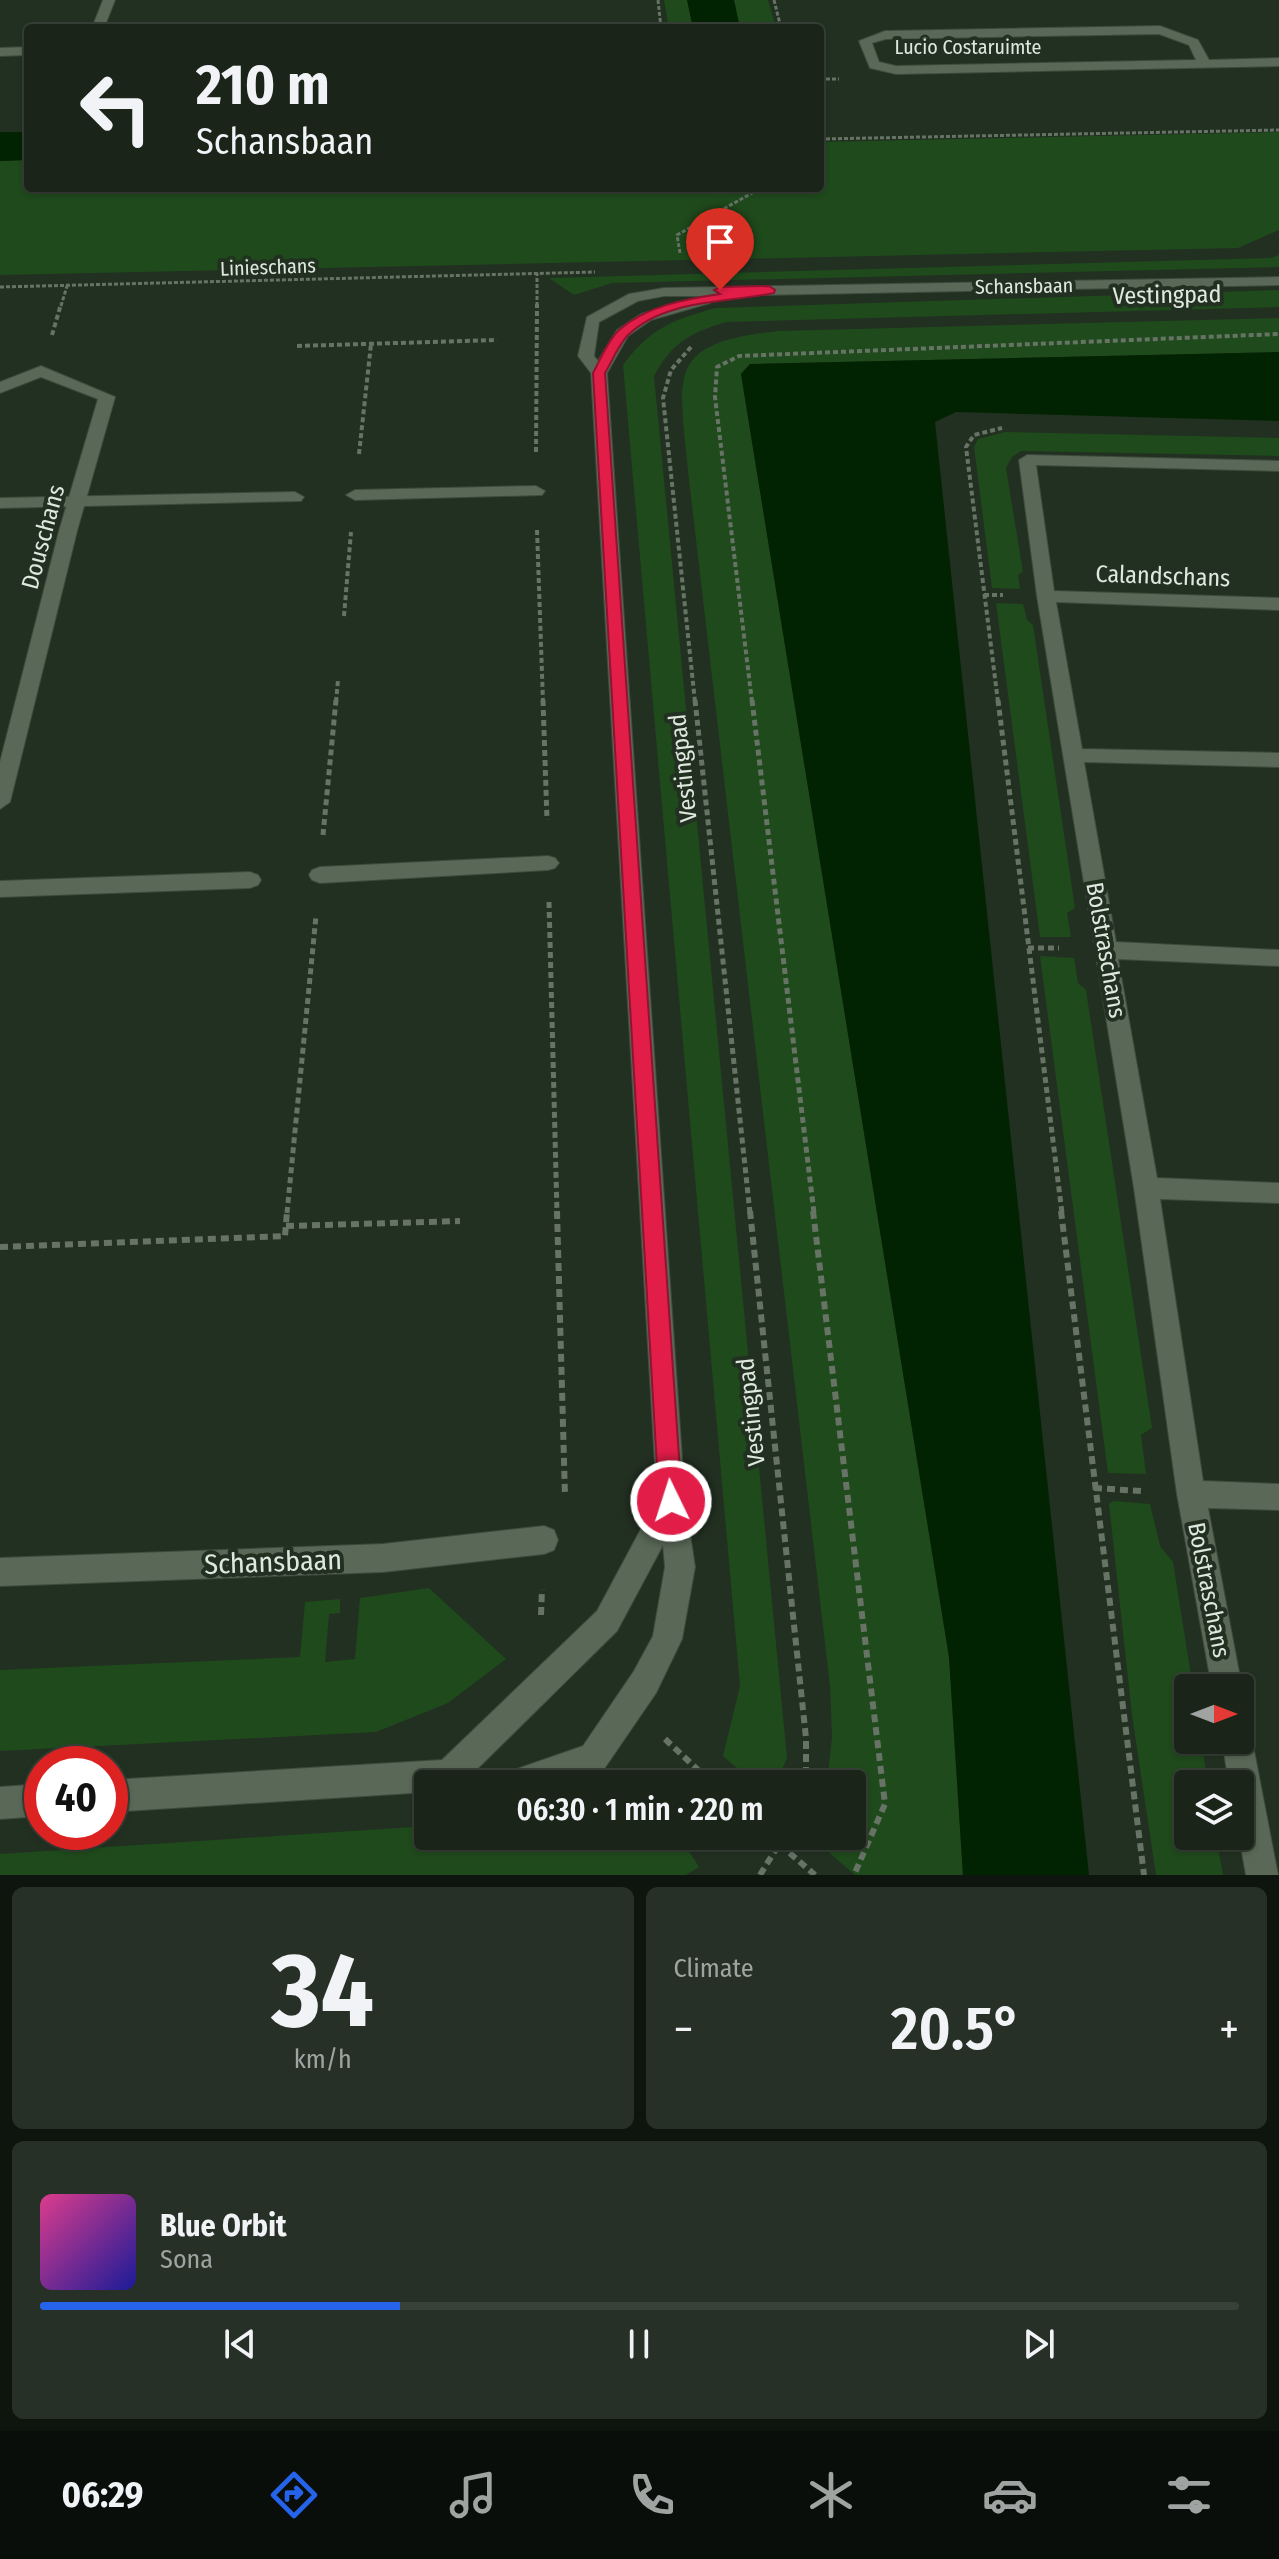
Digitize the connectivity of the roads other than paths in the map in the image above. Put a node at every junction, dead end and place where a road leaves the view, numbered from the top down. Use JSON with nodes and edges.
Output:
{"nodes":[{"id":1,"x":109,"y":0,"type":"edge"},
{"id":2,"x":100,"y":24,"type":"edge"},
{"id":3,"x":24,"y":51,"type":"edge"},
{"id":4,"x":0,"y":52,"type":"edge"},
{"id":5,"x":1279,"y":62,"type":"edge"},
{"id":6,"x":1204,"y":63,"type":"junction"},
{"id":7,"x":1279,"y":281,"type":"edge"},
{"id":8,"x":769,"y":290,"type":"junction"},
{"id":9,"x":599,"y":373,"type":"junction"},
{"id":10,"x":0,"y":388,"type":"edge"},
{"id":11,"x":1279,"y":466,"type":"edge"},
{"id":12,"x":536,"y":491,"type":"road end"},
{"id":13,"x":355,"y":495,"type":"dead end"},
{"id":14,"x":295,"y":497,"type":"dead end"},
{"id":15,"x":77,"y":502,"type":"junction"},
{"id":16,"x":0,"y":503,"type":"edge"},
{"id":17,"x":1046,"y":596,"type":"junction"},
{"id":18,"x":1279,"y":604,"type":"edge"},
{"id":19,"x":1073,"y":755,"type":"junction"},
{"id":20,"x":1279,"y":760,"type":"edge"},
{"id":21,"x":0,"y":802,"type":"edge"},
{"id":22,"x":548,"y":863,"type":"road end"},
{"id":23,"x":320,"y":875,"type":"road end"},
{"id":24,"x":250,"y":880,"type":"dead end"},
{"id":25,"x":0,"y":889,"type":"edge"},
{"id":26,"x":1106,"y":950,"type":"junction"},
{"id":27,"x":1279,"y":958,"type":"edge"},
{"id":28,"x":1146,"y":1188,"type":"junction"},
{"id":29,"x":1279,"y":1193,"type":"edge"},
{"id":30,"x":1191,"y":1494,"type":"junction"},
{"id":31,"x":1279,"y":1497,"type":"edge"},
{"id":32,"x":671,"y":1501,"type":"junction"},
{"id":33,"x":544,"y":1540,"type":"road end"},
{"id":34,"x":0,"y":1572,"type":"edge"},
{"id":35,"x":1224,"y":1674,"type":"edge"},
{"id":36,"x":1240,"y":1754,"type":"edge"},
{"id":37,"x":466,"y":1770,"type":"edge"},
{"id":38,"x":557,"y":1770,"type":"edge"},
{"id":39,"x":414,"y":1782,"type":"edge"},
{"id":40,"x":128,"y":1795,"type":"edge"},
{"id":41,"x":24,"y":1801,"type":"edge"},
{"id":42,"x":0,"y":1803,"type":"edge"},
{"id":43,"x":1262,"y":1875,"type":"edge"}],
"edges":[{"from":1,"to":2,"type":"street"},
{"from":3,"to":4,"type":"street"},
{"from":5,"to":6,"type":"street","name":"Lucio Costaruimte"},
{"from":6,"to":6,"type":"street","name":"Lucio Costaruimte"},
{"from":7,"to":8,"type":"street","name":"Schansbaan"},
{"from":8,"to":9,"type":"street","name":"Schansbaan"},
{"from":8,"to":9,"type":"street","name":"Schansbaan"},
{"from":9,"to":32,"type":"street","name":"Schansbaan"},
{"from":10,"to":15,"type":"street","name":"Douschans"},
{"from":11,"to":17,"type":"street","name":"Bolstraschans"},
{"from":12,"to":13,"type":"street"},
{"from":14,"to":15,"type":"street"},
{"from":15,"to":16,"type":"street"},
{"from":15,"to":21,"type":"street","name":"Douschans"},
{"from":17,"to":18,"type":"street","name":"Calandschans"},
{"from":17,"to":19,"type":"street","name":"Bolstraschans"},
{"from":19,"to":20,"type":"street"},
{"from":19,"to":26,"type":"street","name":"Bolstraschans"},
{"from":22,"to":23,"type":"street"},
{"from":24,"to":25,"type":"street"},
{"from":26,"to":27,"type":"street"},
{"from":26,"to":28,"type":"street","name":"Bolstraschans"},
{"from":28,"to":29,"type":"street"},
{"from":28,"to":30,"type":"street","name":"Bolstraschans"},
{"from":30,"to":31,"type":"street"},
{"from":30,"to":35,"type":"street","name":"Bolstraschans"},
{"from":32,"to":37,"type":"street"},
{"from":32,"to":38,"type":"street","name":"Schansbaan"},
{"from":33,"to":34,"type":"street","name":"Schansbaan"},
{"from":36,"to":43,"type":"street"},
{"from":39,"to":40,"type":"street"},
{"from":41,"to":42,"type":"street"}]}
